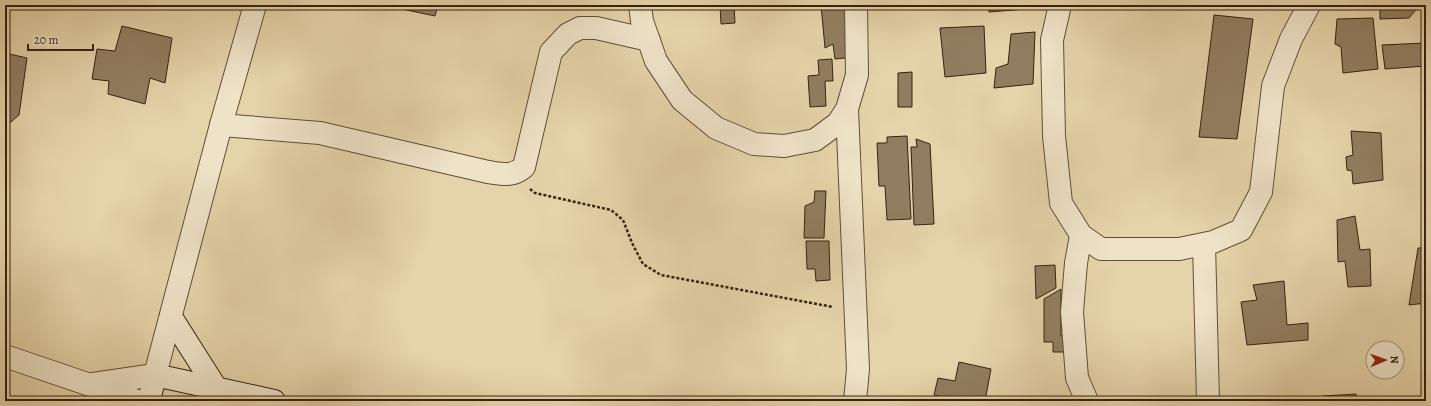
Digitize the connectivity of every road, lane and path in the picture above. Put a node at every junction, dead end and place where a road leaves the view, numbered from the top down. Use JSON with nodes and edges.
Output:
{"nodes":[{"id":1,"x":255,"y":5,"type":"edge"},
{"id":2,"x":640,"y":5,"type":"edge"},
{"id":3,"x":856,"y":5,"type":"edge"},
{"id":4,"x":1060,"y":5,"type":"edge"},
{"id":5,"x":1309,"y":5,"type":"edge"},
{"id":6,"x":649,"y":40,"type":"junction"},
{"id":7,"x":847,"y":109,"type":"junction"},
{"id":8,"x":221,"y":125,"type":"junction"},
{"id":9,"x":517,"y":173,"type":"junction"},
{"id":10,"x":1082,"y":235,"type":"junction"},
{"id":11,"x":1204,"y":244,"type":"junction"},
{"id":12,"x":855,"y":311,"type":"junction"},
{"id":13,"x":171,"y":317,"type":"junction"},
{"id":14,"x":5,"y":356,"type":"edge"},
{"id":15,"x":155,"y":375,"type":"junction"},
{"id":16,"x":90,"y":384,"type":"junction"},
{"id":17,"x":216,"y":388,"type":"junction"},
{"id":18,"x":137,"y":401,"type":"edge"},
{"id":19,"x":149,"y":401,"type":"edge"},
{"id":20,"x":274,"y":401,"type":"edge"},
{"id":21,"x":855,"y":401,"type":"edge"},
{"id":22,"x":1087,"y":401,"type":"edge"},
{"id":23,"x":1208,"y":401,"type":"edge"}],
"edges":[{"from":1,"to":8,"type":"street"},
{"from":2,"to":6,"type":"street"},
{"from":3,"to":7,"type":"street"},
{"from":4,"to":10,"type":"street"},
{"from":5,"to":11,"type":"street"},
{"from":6,"to":7,"type":"street"},
{"from":6,"to":9,"type":"street"},
{"from":7,"to":12,"type":"street"},
{"from":8,"to":9,"type":"street"},
{"from":8,"to":13,"type":"street"},
{"from":9,"to":12,"type":"path"},
{"from":10,"to":11,"type":"street"},
{"from":10,"to":22,"type":"street"},
{"from":11,"to":23,"type":"street"},
{"from":12,"to":21,"type":"street"},
{"from":13,"to":15,"type":"street"},
{"from":13,"to":17,"type":"street"},
{"from":14,"to":16,"type":"street"},
{"from":15,"to":16,"type":"street"},
{"from":15,"to":17,"type":"street"},
{"from":15,"to":19,"type":"street"},
{"from":16,"to":18,"type":"street"},
{"from":17,"to":20,"type":"street"}]}
